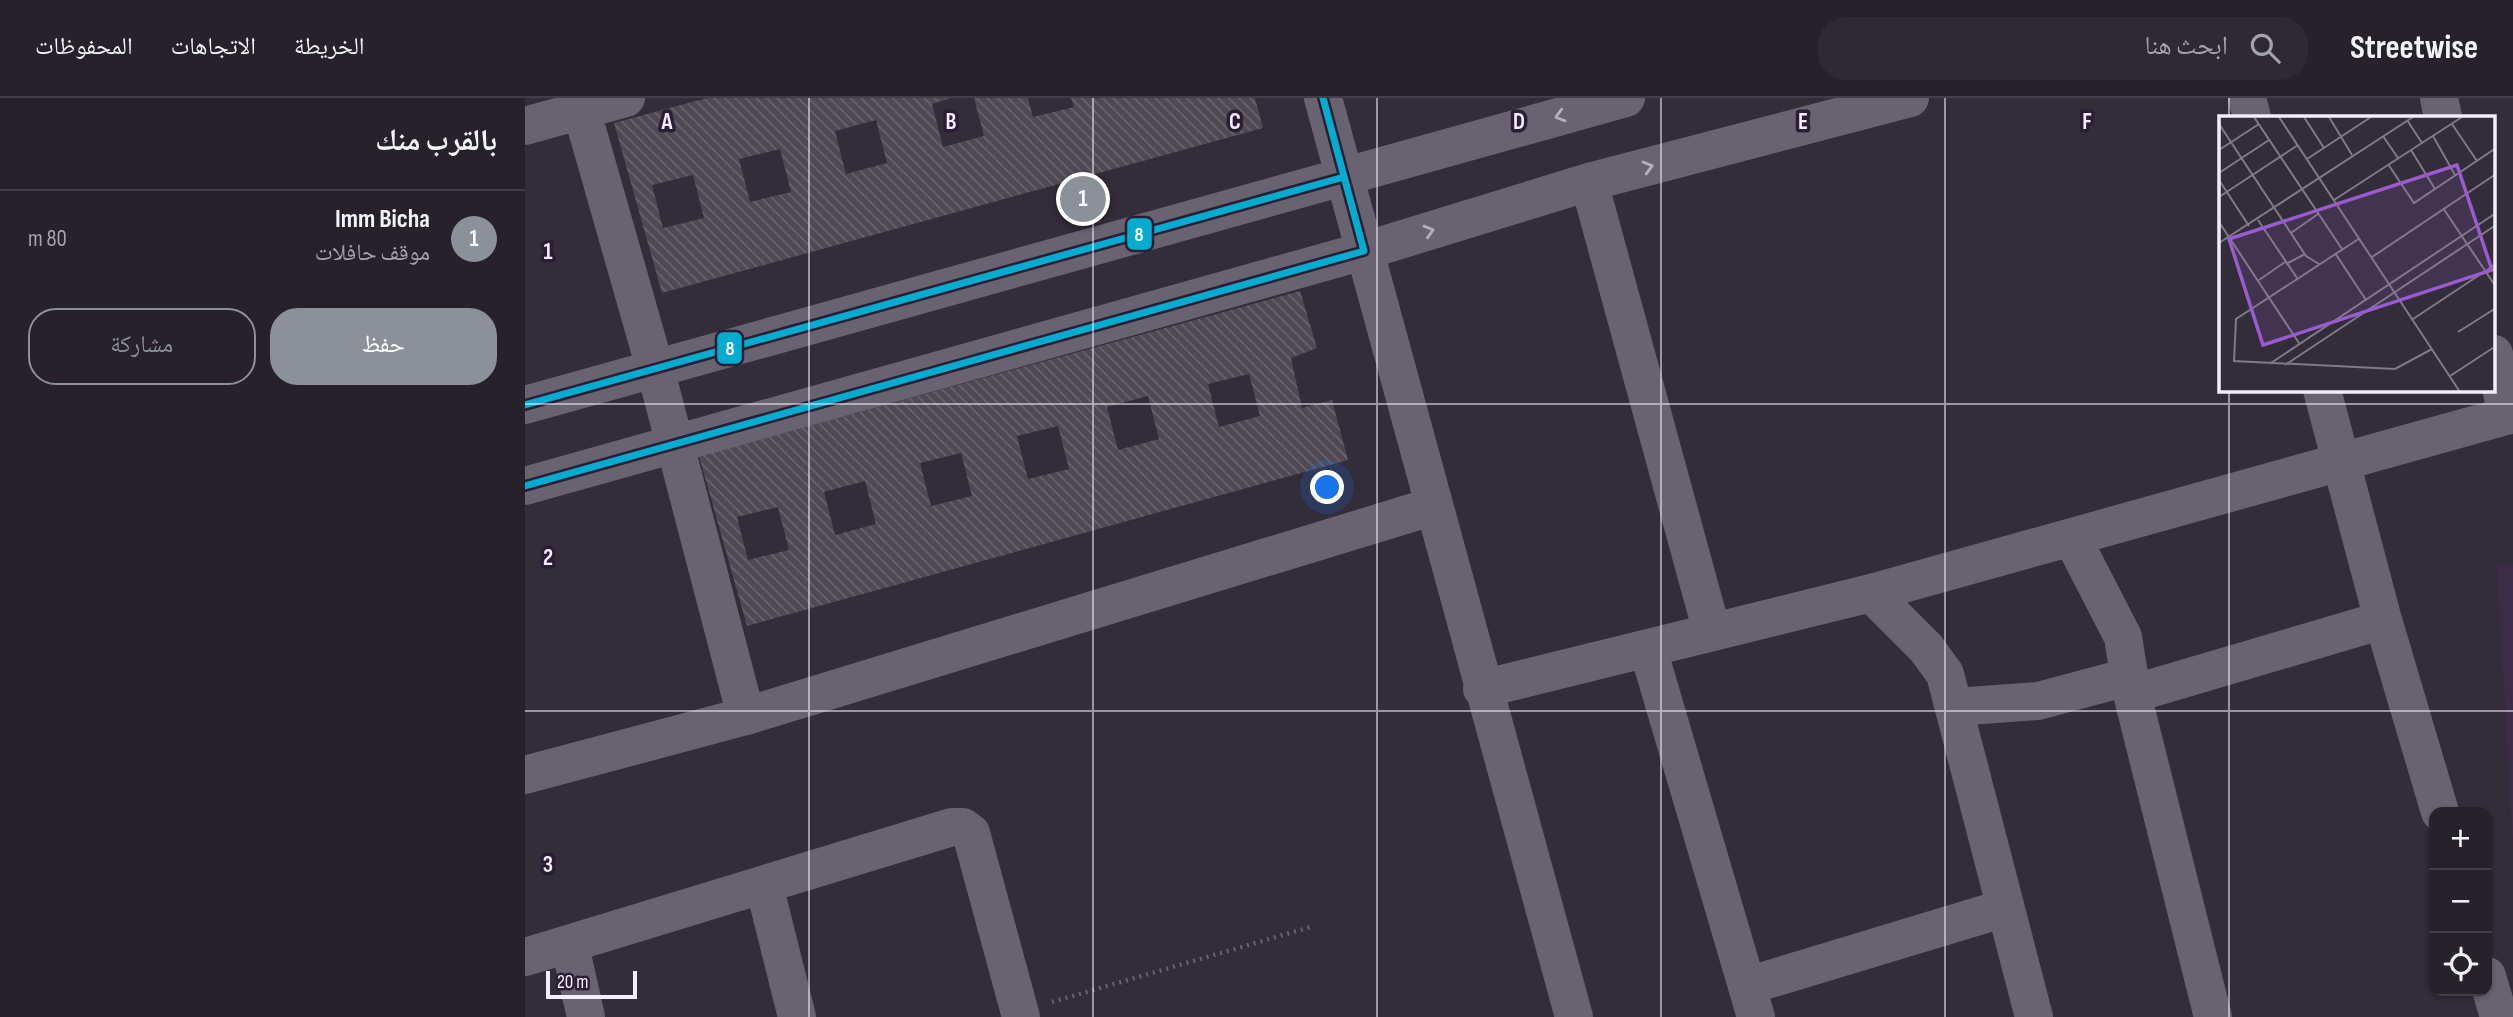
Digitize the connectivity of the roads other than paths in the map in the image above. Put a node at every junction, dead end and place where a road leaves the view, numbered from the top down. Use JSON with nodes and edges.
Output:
{"nodes":[{"id":1,"x":626,"y":98,"type":"edge"},
{"id":2,"x":1323,"y":98,"type":"edge"},
{"id":3,"x":1626,"y":98,"type":"edge"},
{"id":4,"x":1910,"y":98,"type":"edge"},
{"id":5,"x":2247,"y":98,"type":"edge"},
{"id":6,"x":2439,"y":98,"type":"edge"},
{"id":7,"x":580,"y":104,"type":"edge"},
{"id":8,"x":2252,"y":116,"type":"edge"},
{"id":9,"x":2443,"y":116,"type":"edge"},
{"id":10,"x":525,"y":126,"type":"edge"},
{"id":11,"x":1344,"y":177,"type":"junction"},
{"id":12,"x":1589,"y":182,"type":"junction"},
{"id":13,"x":1364,"y":251,"type":"junction"},
{"id":14,"x":2495,"y":358,"type":"edge"},
{"id":15,"x":655,"y":368,"type":"junction"},
{"id":16,"x":2323,"y":392,"type":"edge"},
{"id":17,"x":525,"y":405,"type":"edge"},
{"id":18,"x":2510,"y":415,"type":"edge"},
{"id":19,"x":675,"y":443,"type":"junction"},
{"id":20,"x":2341,"y":461,"type":"junction"},
{"id":21,"x":525,"y":486,"type":"edge"},
{"id":22,"x":1434,"y":506,"type":"junction"},
{"id":23,"x":2072,"y":538,"type":"junction"},
{"id":24,"x":1871,"y":593,"type":"junction"},
{"id":25,"x":2383,"y":620,"type":"junction"},
{"id":26,"x":1712,"y":632,"type":"junction"},
{"id":27,"x":1648,"y":649,"type":"junction"},
{"id":28,"x":2130,"y":685,"type":"junction"},
{"id":29,"x":1482,"y":688,"type":"junction"},
{"id":30,"x":1955,"y":707,"type":"junction"},
{"id":31,"x":746,"y":716,"type":"junction"},
{"id":32,"x":525,"y":775,"type":"edge"},
{"id":33,"x":2438,"y":807,"type":"edge"},
{"id":34,"x":764,"y":885,"type":"junction"},
{"id":35,"x":2005,"y":908,"type":"junction"},
{"id":36,"x":570,"y":946,"type":"junction"},
{"id":37,"x":525,"y":957,"type":"edge"},
{"id":38,"x":2492,"y":992,"type":"edge"},
{"id":39,"x":1751,"y":1002,"type":"edge"},
{"id":40,"x":1020,"y":1014,"type":"edge"},
{"id":41,"x":2513,"y":1016,"type":"edge"},
{"id":42,"x":586,"y":1017,"type":"edge"},
{"id":43,"x":797,"y":1017,"type":"edge"},
{"id":44,"x":1574,"y":1017,"type":"edge"},
{"id":45,"x":2034,"y":1017,"type":"edge"},
{"id":46,"x":2213,"y":1017,"type":"edge"},
{"id":47,"x":2500,"y":1017,"type":"edge"}],
"edges":[{"from":1,"to":7,"type":"street"},
{"from":2,"to":11,"type":"street"},
{"from":3,"to":11,"type":"street","one_way":true},
{"from":12,"to":4,"type":"street","one_way":true},
{"from":5,"to":8,"type":"street"},
{"from":6,"to":9,"type":"street"},
{"from":7,"to":10,"type":"street"},
{"from":7,"to":15,"type":"street"},
{"from":11,"to":13,"type":"street"},
{"from":11,"to":15,"type":"street"},
{"from":13,"to":12,"type":"street","one_way":true},
{"from":12,"to":26,"type":"street"},
{"from":13,"to":19,"type":"street"},
{"from":13,"to":22,"type":"street"},
{"from":14,"to":18,"type":"street"},
{"from":15,"to":17,"type":"street"},
{"from":15,"to":19,"type":"street"},
{"from":16,"to":20,"type":"street"},
{"from":18,"to":20,"type":"street"},
{"from":19,"to":21,"type":"street"},
{"from":19,"to":31,"type":"street"},
{"from":20,"to":23,"type":"street"},
{"from":20,"to":25,"type":"street"},
{"from":22,"to":29,"type":"street"},
{"from":22,"to":31,"type":"street"},
{"from":23,"to":24,"type":"street"},
{"from":23,"to":28,"type":"street"},
{"from":24,"to":26,"type":"street"},
{"from":24,"to":30,"type":"street"},
{"from":25,"to":28,"type":"street"},
{"from":25,"to":33,"type":"street"},
{"from":26,"to":27,"type":"street"},
{"from":27,"to":29,"type":"street"},
{"from":27,"to":39,"type":"street"},
{"from":28,"to":30,"type":"street"},
{"from":28,"to":46,"type":"street"},
{"from":29,"to":44,"type":"street"},
{"from":30,"to":35,"type":"street"},
{"from":31,"to":32,"type":"street"},
{"from":34,"to":36,"type":"street"},
{"from":34,"to":40,"type":"street"},
{"from":34,"to":43,"type":"street"},
{"from":35,"to":39,"type":"street"},
{"from":35,"to":45,"type":"street"},
{"from":36,"to":37,"type":"street"},
{"from":36,"to":42,"type":"street"},
{"from":38,"to":47,"type":"street"},
{"from":41,"to":47,"type":"street"}]}
